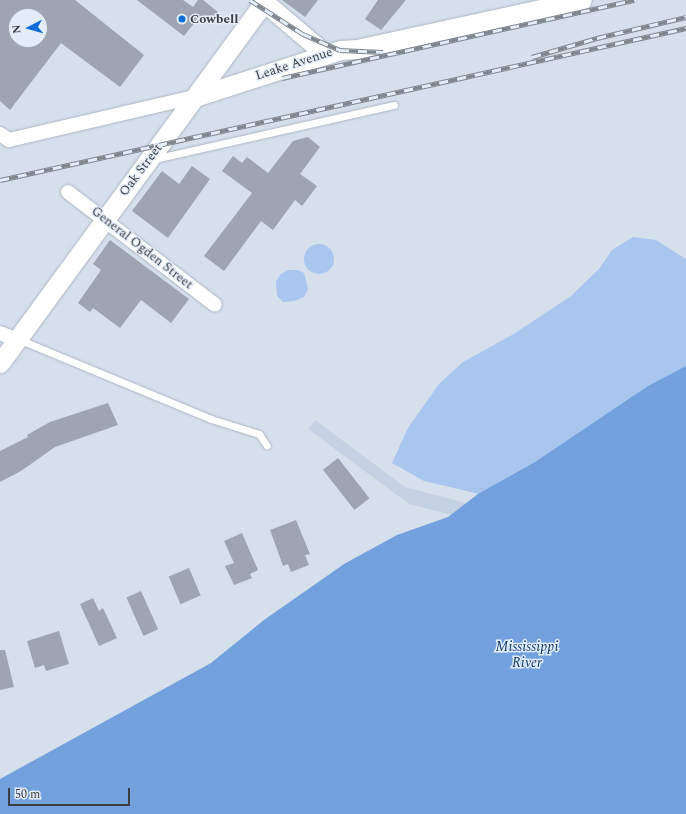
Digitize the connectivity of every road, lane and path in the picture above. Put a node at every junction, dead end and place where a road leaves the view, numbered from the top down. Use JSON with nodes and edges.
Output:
{"nodes":[{"id":1,"x":582,"y":0,"type":"edge"},
{"id":2,"x":264,"y":1,"type":"edge"},
{"id":3,"x":325,"y":54,"type":"junction"},
{"id":4,"x":198,"y":96,"type":"junction"},
{"id":5,"x":394,"y":105,"type":"dead end"},
{"id":6,"x":4,"y":137,"type":"edge"},
{"id":7,"x":148,"y":160,"type":"junction"},
{"id":8,"x":68,"y":192,"type":"dead end"},
{"id":9,"x":105,"y":219,"type":"junction"},
{"id":10,"x":216,"y":305,"type":"dead end"},
{"id":11,"x":8,"y":336,"type":"edge"},
{"id":12,"x":0,"y":363,"type":"edge"},
{"id":13,"x":267,"y":446,"type":"dead end"}],
"edges":[{"from":1,"to":3,"type":"street","name":"Leake Avenue"},
{"from":2,"to":3,"type":"street"},
{"from":2,"to":4,"type":"street","name":"Oak Street"},
{"from":3,"to":4,"type":"street","name":"Leake Avenue"},
{"from":4,"to":6,"type":"street","name":"Leake Avenue"},
{"from":4,"to":7,"type":"street","name":"Oak Street"},
{"from":5,"to":7,"type":"lane"},
{"from":7,"to":9,"type":"street","name":"Oak Street"},
{"from":8,"to":9,"type":"street","name":"General Ogden Street"},
{"from":9,"to":10,"type":"street","name":"General Ogden Street"},
{"from":9,"to":11,"type":"street","name":"Oak Street"},
{"from":11,"to":12,"type":"street","name":"Oak Street"},
{"from":11,"to":13,"type":"lane"}]}
